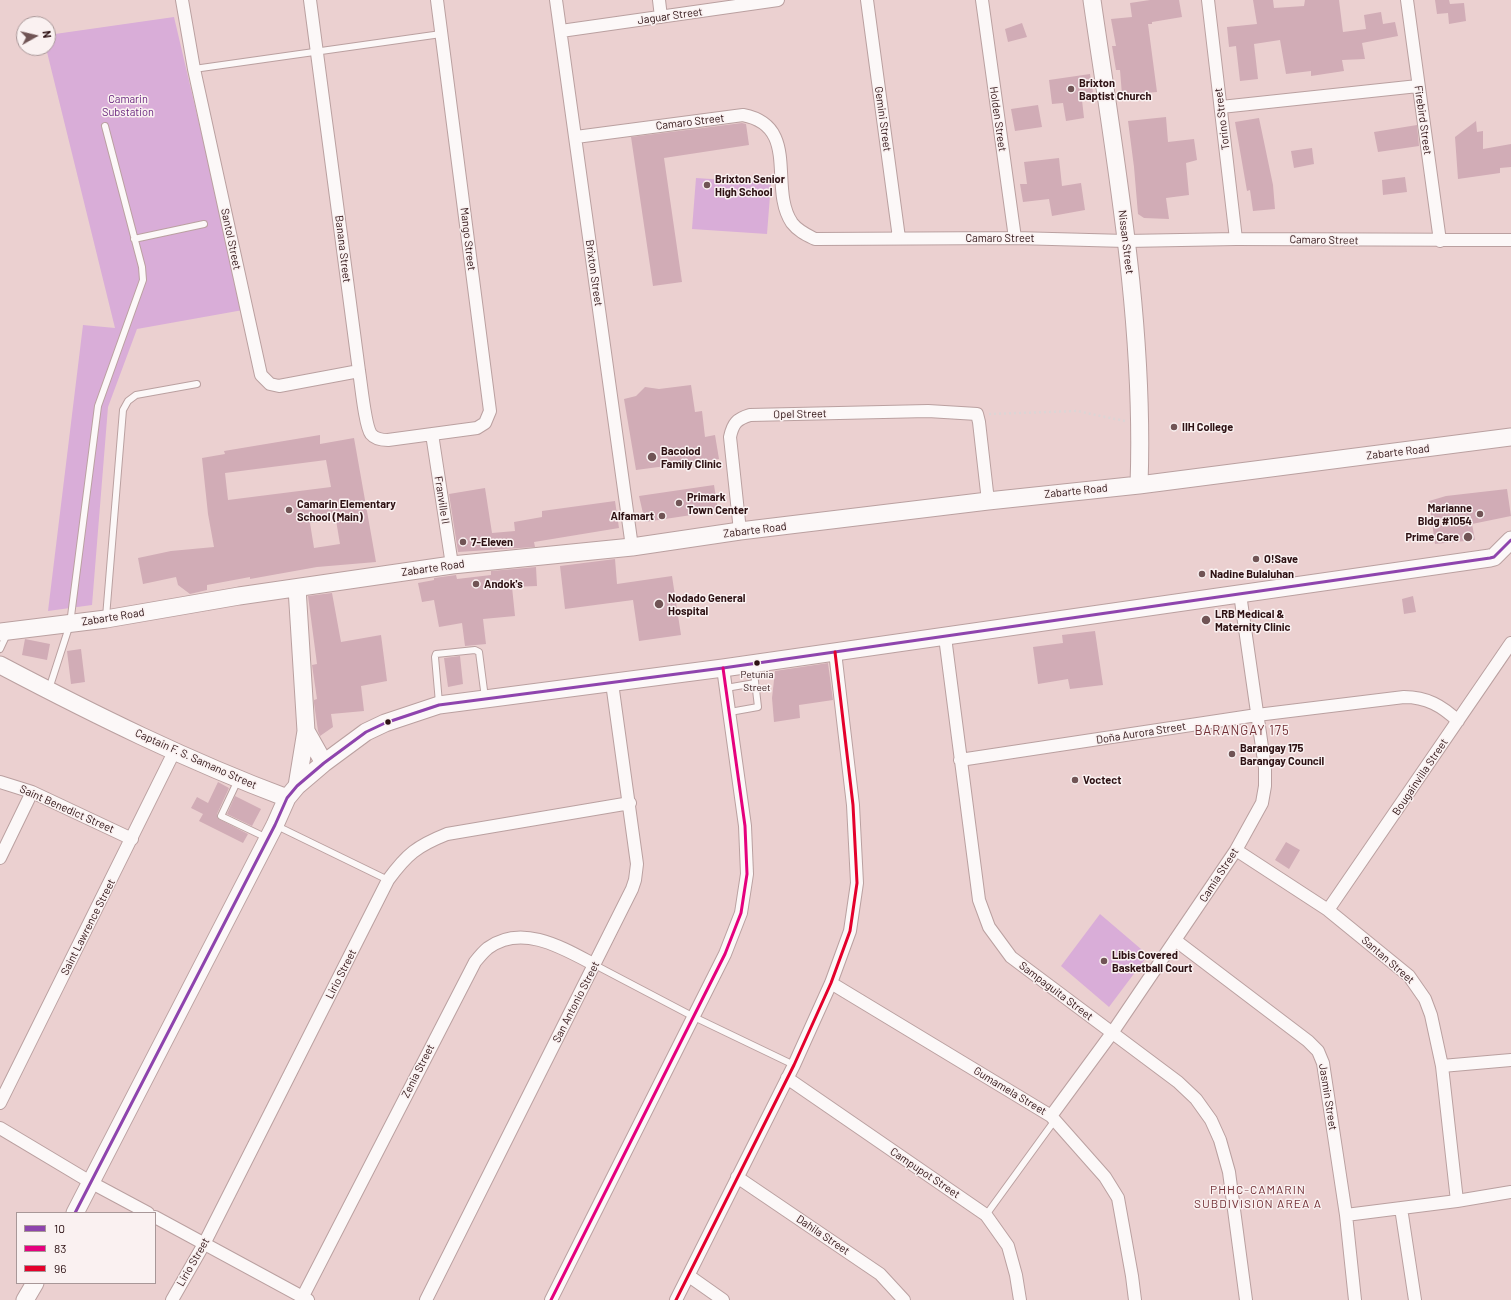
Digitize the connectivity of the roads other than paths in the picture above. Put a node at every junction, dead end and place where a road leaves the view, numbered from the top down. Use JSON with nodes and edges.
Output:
{"nodes":[{"id":1,"x":182,"y":0,"type":"edge"},
{"id":2,"x":310,"y":0,"type":"edge"},
{"id":3,"x":437,"y":0,"type":"edge"},
{"id":4,"x":556,"y":0,"type":"edge"},
{"id":5,"x":659,"y":0,"type":"edge"},
{"id":6,"x":778,"y":0,"type":"edge"},
{"id":7,"x":867,"y":0,"type":"edge"},
{"id":8,"x":982,"y":0,"type":"edge"},
{"id":9,"x":1092,"y":0,"type":"edge"},
{"id":10,"x":1208,"y":0,"type":"edge"},
{"id":11,"x":1407,"y":0,"type":"edge"},
{"id":12,"x":661,"y":17,"type":"junction"},
{"id":13,"x":561,"y":31,"type":"junction"},
{"id":14,"x":441,"y":34,"type":"junction"},
{"id":15,"x":317,"y":51,"type":"junction"},
{"id":16,"x":194,"y":69,"type":"junction"},
{"id":17,"x":1418,"y":86,"type":"junction"},
{"id":18,"x":1221,"y":108,"type":"junction"},
{"id":19,"x":105,"y":126,"type":"dead end"},
{"id":20,"x":576,"y":137,"type":"junction"},
{"id":21,"x":204,"y":224,"type":"dead end"},
{"id":22,"x":899,"y":238,"type":"junction"},
{"id":23,"x":1015,"y":238,"type":"junction"},
{"id":24,"x":134,"y":239,"type":"junction"},
{"id":25,"x":1236,"y":239,"type":"junction"},
{"id":26,"x":1511,"y":240,"type":"edge"},
{"id":27,"x":1126,"y":241,"type":"junction"},
{"id":28,"x":1440,"y":241,"type":"junction"},
{"id":29,"x":359,"y":371,"type":"junction"},
{"id":30,"x":197,"y":384,"type":"dead end"},
{"id":31,"x":432,"y":434,"type":"junction"},
{"id":32,"x":1511,"y":437,"type":"edge"},
{"id":33,"x":1139,"y":485,"type":"junction"},
{"id":34,"x":988,"y":501,"type":"junction"},
{"id":35,"x":740,"y":531,"type":"junction"},
{"id":36,"x":632,"y":547,"type":"junction"},
{"id":37,"x":1509,"y":547,"type":"edge"},
{"id":38,"x":452,"y":565,"type":"junction"},
{"id":39,"x":297,"y":588,"type":"junction"},
{"id":40,"x":1240,"y":594,"type":"junction"},
{"id":41,"x":106,"y":619,"type":"junction"},
{"id":42,"x":70,"y":624,"type":"junction"},
{"id":43,"x":4,"y":631,"type":"edge"},
{"id":44,"x":945,"y":637,"type":"junction"},
{"id":45,"x":1511,"y":643,"type":"edge"},
{"id":46,"x":0,"y":649,"type":"edge"},
{"id":47,"x":835,"y":652,"type":"junction"},
{"id":48,"x":753,"y":663,"type":"junction"},
{"id":49,"x":0,"y":665,"type":"edge"},
{"id":50,"x":723,"y":668,"type":"junction"},
{"id":51,"x":612,"y":683,"type":"junction"},
{"id":52,"x":755,"y":683,"type":"junction"},
{"id":53,"x":726,"y":688,"type":"junction"},
{"id":54,"x":49,"y":691,"type":"junction"},
{"id":55,"x":485,"y":698,"type":"junction"},
{"id":56,"x":439,"y":705,"type":"junction"},
{"id":57,"x":730,"y":712,"type":"junction"},
{"id":58,"x":1258,"y":715,"type":"junction"},
{"id":59,"x":1458,"y":720,"type":"junction"},
{"id":60,"x":306,"y":731,"type":"junction"},
{"id":61,"x":175,"y":750,"type":"junction"},
{"id":62,"x":960,"y":760,"type":"junction"},
{"id":63,"x":324,"y":763,"type":"junction"},
{"id":64,"x":238,"y":780,"type":"junction"},
{"id":65,"x":0,"y":782,"type":"edge"},
{"id":66,"x":32,"y":792,"type":"junction"},
{"id":67,"x":292,"y":792,"type":"junction"},
{"id":68,"x":630,"y":803,"type":"junction"},
{"id":69,"x":271,"y":831,"type":"junction"},
{"id":70,"x":132,"y":839,"type":"junction"},
{"id":71,"x":1236,"y":850,"type":"junction"},
{"id":72,"x":0,"y":858,"type":"edge"},
{"id":73,"x":388,"y":880,"type":"junction"},
{"id":74,"x":1328,"y":910,"type":"junction"},
{"id":75,"x":1175,"y":940,"type":"junction"},
{"id":76,"x":595,"y":965,"type":"junction"},
{"id":77,"x":831,"y":983,"type":"junction"},
{"id":78,"x":694,"y":1016,"type":"junction"},
{"id":79,"x":1112,"y":1033,"type":"junction"},
{"id":80,"x":1511,"y":1060,"type":"edge"},
{"id":81,"x":794,"y":1065,"type":"junction"},
{"id":82,"x":1442,"y":1066,"type":"junction"},
{"id":83,"x":787,"y":1078,"type":"junction"},
{"id":84,"x":0,"y":1103,"type":"edge"},
{"id":85,"x":1053,"y":1118,"type":"junction"},
{"id":86,"x":0,"y":1128,"type":"edge"},
{"id":87,"x":737,"y":1177,"type":"junction"},
{"id":88,"x":92,"y":1183,"type":"junction"},
{"id":89,"x":1511,"y":1192,"type":"edge"},
{"id":90,"x":1457,"y":1201,"type":"junction"},
{"id":91,"x":1401,"y":1208,"type":"junction"},
{"id":92,"x":76,"y":1212,"type":"edge"},
{"id":93,"x":146,"y":1212,"type":"edge"},
{"id":94,"x":1346,"y":1215,"type":"junction"},
{"id":95,"x":986,"y":1216,"type":"junction"},
{"id":96,"x":156,"y":1218,"type":"edge"},
{"id":97,"x":204,"y":1244,"type":"junction"},
{"id":98,"x":689,"y":1276,"type":"junction"},
{"id":99,"x":34,"y":1284,"type":"edge"},
{"id":100,"x":304,"y":1299,"type":"edge"},
{"id":101,"x":25,"y":1300,"type":"edge"},
{"id":102,"x":172,"y":1300,"type":"edge"},
{"id":103,"x":426,"y":1300,"type":"edge"},
{"id":104,"x":551,"y":1300,"type":"edge"},
{"id":105,"x":676,"y":1300,"type":"edge"},
{"id":106,"x":723,"y":1300,"type":"edge"},
{"id":107,"x":904,"y":1300,"type":"edge"},
{"id":108,"x":1020,"y":1300,"type":"edge"},
{"id":109,"x":1135,"y":1300,"type":"edge"},
{"id":110,"x":1246,"y":1300,"type":"edge"},
{"id":111,"x":1355,"y":1300,"type":"edge"},
{"id":112,"x":1414,"y":1300,"type":"edge"}],
"edges":[{"from":1,"to":16,"type":"street","name":"Santol Street"},
{"from":2,"to":15,"type":"street","name":"Banana Street"},
{"from":3,"to":14,"type":"street","name":"Mango Street"},
{"from":4,"to":13,"type":"street","name":"Brixton Street"},
{"from":5,"to":12,"type":"street"},
{"from":6,"to":12,"type":"street","name":"Jaguar Street"},
{"from":7,"to":22,"type":"street","name":"Gemini Street"},
{"from":8,"to":23,"type":"street","name":"Holden Street"},
{"from":9,"to":27,"type":"main road","name":"Nissan Street"},
{"from":10,"to":18,"type":"street","name":"Torino Street"},
{"from":11,"to":17,"type":"street","name":"Firebird Street"},
{"from":12,"to":13,"type":"street","name":"Jaguar Street"},
{"from":13,"to":20,"type":"street","name":"Brixton Street"},
{"from":14,"to":15,"type":"lane"},
{"from":14,"to":31,"type":"street","name":"Mango Street"},
{"from":15,"to":16,"type":"lane"},
{"from":15,"to":29,"type":"street","name":"Banana Street"},
{"from":16,"to":29,"type":"street","name":"Santol Street"},
{"from":17,"to":18,"type":"street"},
{"from":17,"to":28,"type":"street","name":"Firebird Street"},
{"from":18,"to":25,"type":"street","name":"Torino Street"},
{"from":19,"to":24,"type":"lane"},
{"from":20,"to":22,"type":"street","name":"Camaro Street"},
{"from":20,"to":36,"type":"street","name":"Brixton Street"},
{"from":21,"to":24,"type":"lane"},
{"from":22,"to":23,"type":"street","name":"Camaro Street"},
{"from":23,"to":27,"type":"street","name":"Camaro Street"},
{"from":24,"to":42,"type":"lane"},
{"from":25,"to":27,"type":"street","name":"Camaro Street"},
{"from":25,"to":28,"type":"street","name":"Camaro Street"},
{"from":26,"to":28,"type":"street","name":"Camaro Street"},
{"from":27,"to":33,"type":"main road","name":"Nissan Street"},
{"from":29,"to":31,"type":"street","name":"Banana Street"},
{"from":30,"to":41,"type":"lane"},
{"from":31,"to":38,"type":"street","name":"Franville II"},
{"from":32,"to":33,"type":"main road","name":"Zabarte Road"},
{"from":33,"to":34,"type":"main road","name":"Zabarte Road"},
{"from":34,"to":35,"type":"main road","name":"Zabarte Road"},
{"from":34,"to":35,"type":"street","name":"Opel Street"},
{"from":35,"to":36,"type":"main road","name":"Zabarte Road"},
{"from":36,"to":38,"type":"main road","name":"Zabarte Road"},
{"from":37,"to":40,"type":"main road"},
{"from":38,"to":39,"type":"main road","name":"Zabarte Road"},
{"from":39,"to":41,"type":"main road","name":"Zabarte Road"},
{"from":39,"to":60,"type":"main road"},
{"from":40,"to":44,"type":"main road"},
{"from":40,"to":58,"type":"street","name":"Camia Street"},
{"from":41,"to":42,"type":"main road","name":"Zabarte Road"},
{"from":42,"to":43,"type":"main road","name":"Zabarte Road"},
{"from":42,"to":54,"type":"lane"},
{"from":43,"to":46,"type":"lane"},
{"from":44,"to":47,"type":"main road"},
{"from":44,"to":62,"type":"street","name":"Sampaguita Street"},
{"from":45,"to":59,"type":"street","name":"Bougainvilla Street"},
{"from":47,"to":48,"type":"main road"},
{"from":47,"to":77,"type":"street"},
{"from":48,"to":50,"type":"main road"},
{"from":48,"to":52,"type":"lane"},
{"from":49,"to":54,"type":"main road","name":"Captain F. S. Samano Street"},
{"from":50,"to":51,"type":"main road"},
{"from":50,"to":53,"type":"street"},
{"from":51,"to":55,"type":"main road"},
{"from":51,"to":68,"type":"street","name":"San Antonio Street"},
{"from":52,"to":53,"type":"lane"},
{"from":52,"to":57,"type":"lane"},
{"from":53,"to":57,"type":"street"},
{"from":54,"to":61,"type":"main road","name":"Captain F. S. Samano Street"},
{"from":55,"to":56,"type":"main road"},
{"from":55,"to":56,"type":"lane"},
{"from":56,"to":63,"type":"main road"},
{"from":57,"to":78,"type":"street"},
{"from":58,"to":59,"type":"street","name":"Doña Aurora Street"},
{"from":58,"to":62,"type":"street","name":"Doña Aurora Street"},
{"from":58,"to":71,"type":"street","name":"Camia Street"},
{"from":59,"to":74,"type":"street","name":"Bougainvilla Street"},
{"from":60,"to":63,"type":"main road"},
{"from":60,"to":67,"type":"main road"},
{"from":61,"to":64,"type":"main road","name":"Captain F. S. Samano Street"},
{"from":61,"to":70,"type":"street","name":"Saint Lawrence Street"},
{"from":62,"to":79,"type":"street","name":"Sampaguita Street"},
{"from":63,"to":67,"type":"main road"},
{"from":64,"to":67,"type":"main road","name":"Captain F. S. Samano Street"},
{"from":64,"to":69,"type":"lane"},
{"from":65,"to":66,"type":"street","name":"Saint Benedict Street"},
{"from":66,"to":70,"type":"street","name":"Saint Benedict Street"},
{"from":66,"to":72,"type":"street"},
{"from":67,"to":69,"type":"main road"},
{"from":68,"to":73,"type":"street","name":"Lirio Street"},
{"from":68,"to":76,"type":"street","name":"San Antonio Street"},
{"from":69,"to":73,"type":"lane"},
{"from":69,"to":88,"type":"main road"},
{"from":70,"to":84,"type":"street","name":"Saint Lawrence Street"},
{"from":71,"to":74,"type":"street","name":"Santan Street"},
{"from":71,"to":75,"type":"street","name":"Camia Street"},
{"from":73,"to":97,"type":"street","name":"Lirio Street"},
{"from":74,"to":82,"type":"street","name":"Santan Street"},
{"from":75,"to":79,"type":"street","name":"Camia Street"},
{"from":75,"to":94,"type":"street","name":"Jasmin Street"},
{"from":76,"to":78,"type":"lane"},
{"from":76,"to":100,"type":"street","name":"Zenia Street"},
{"from":76,"to":103,"type":"street","name":"San Antonio Street"},
{"from":77,"to":81,"type":"street"},
{"from":77,"to":85,"type":"street","name":"Gumamela Street"},
{"from":78,"to":81,"type":"lane"},
{"from":78,"to":104,"type":"street"},
{"from":79,"to":85,"type":"street","name":"Camia Street"},
{"from":79,"to":110,"type":"street","name":"Sampaguita Street"},
{"from":80,"to":82,"type":"street"},
{"from":81,"to":83,"type":"street"},
{"from":82,"to":90,"type":"street","name":"Santan Street"},
{"from":83,"to":87,"type":"street"},
{"from":83,"to":95,"type":"street","name":"Campupot Street"},
{"from":85,"to":95,"type":"lane"},
{"from":85,"to":109,"type":"street","name":"Gumamela Street"},
{"from":86,"to":88,"type":"street"},
{"from":87,"to":98,"type":"street"},
{"from":87,"to":107,"type":"street","name":"Dahila Street"},
{"from":88,"to":92,"type":"main road"},
{"from":88,"to":93,"type":"street"},
{"from":89,"to":90,"type":"street"},
{"from":90,"to":91,"type":"street"},
{"from":91,"to":94,"type":"street"},
{"from":91,"to":112,"type":"street"},
{"from":94,"to":111,"type":"street","name":"Jasmin Street"},
{"from":95,"to":108,"type":"street","name":"Campupot Street"},
{"from":96,"to":97,"type":"street"},
{"from":97,"to":100,"type":"street"},
{"from":97,"to":102,"type":"street","name":"Lirio Street"},
{"from":98,"to":105,"type":"street"},
{"from":98,"to":106,"type":"street"},
{"from":99,"to":101,"type":"main road"}]}
